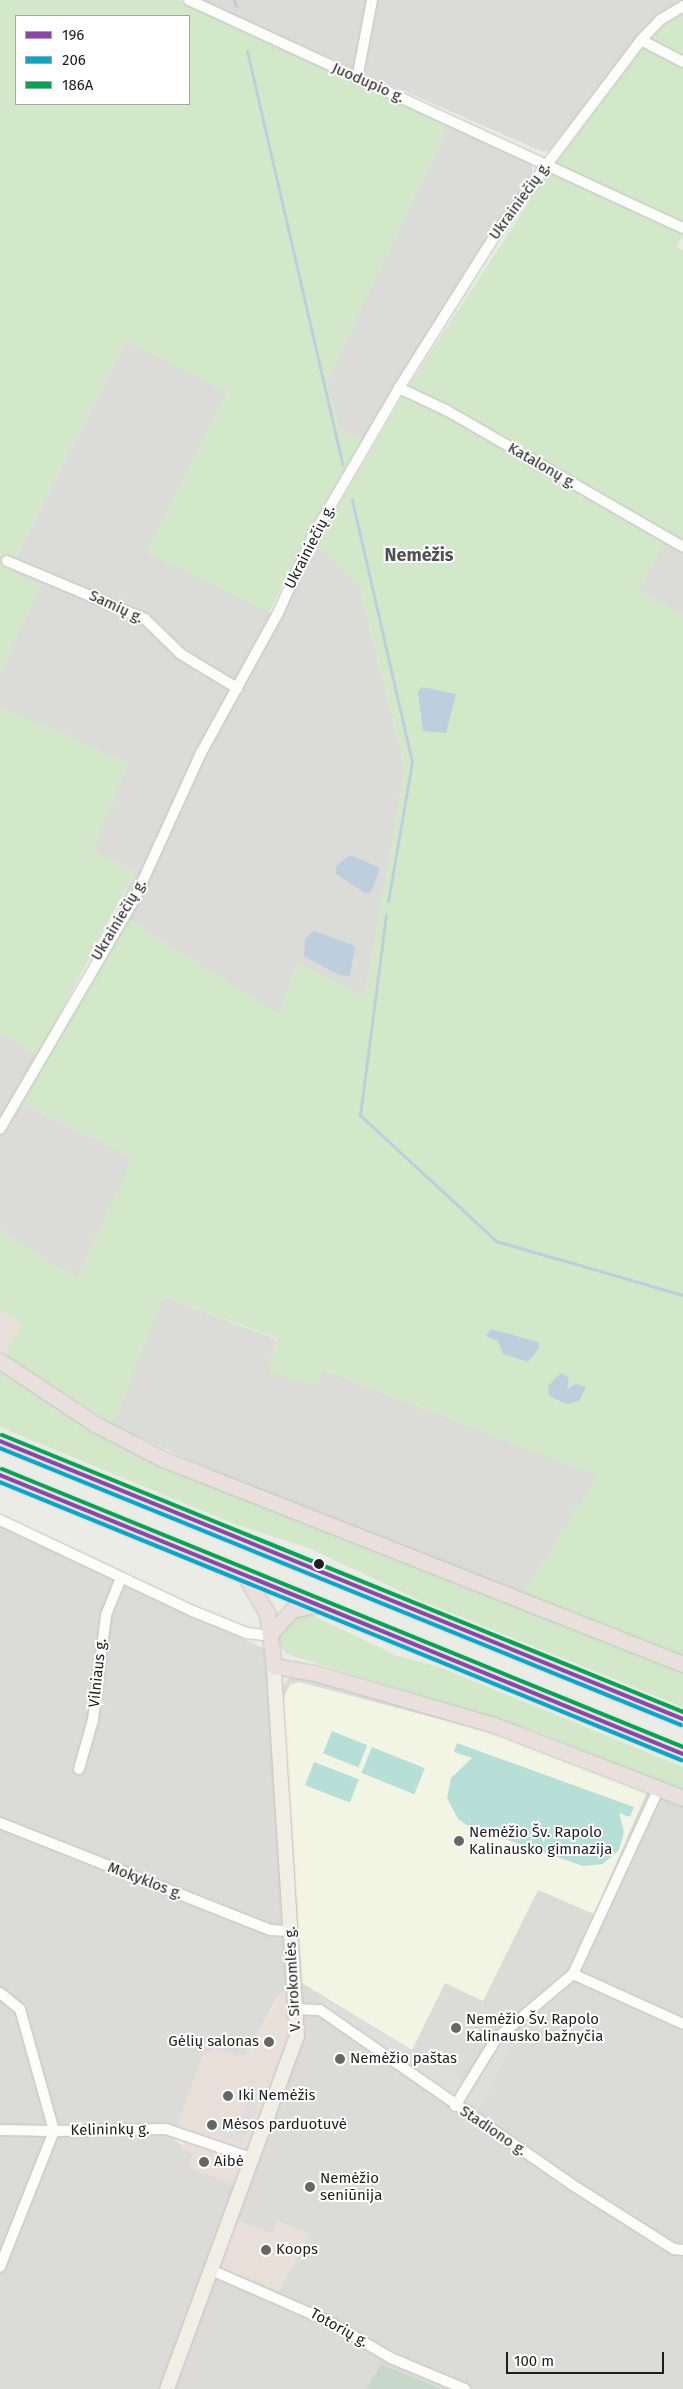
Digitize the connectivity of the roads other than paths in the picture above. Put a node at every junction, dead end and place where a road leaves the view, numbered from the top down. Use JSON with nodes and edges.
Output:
{"nodes":[{"id":1,"x":189,"y":0,"type":"edge"},
{"id":2,"x":372,"y":0,"type":"edge"},
{"id":3,"x":683,"y":6,"type":"edge"},
{"id":4,"x":640,"y":40,"type":"junction"},
{"id":5,"x":683,"y":62,"type":"edge"},
{"id":6,"x":357,"y":78,"type":"junction"},
{"id":7,"x":548,"y":163,"type":"junction"},
{"id":8,"x":683,"y":228,"type":"edge"},
{"id":9,"x":399,"y":388,"type":"junction"},
{"id":10,"x":683,"y":547,"type":"edge"},
{"id":11,"x":7,"y":561,"type":"dead end"},
{"id":12,"x":238,"y":688,"type":"junction"},
{"id":13,"x":0,"y":1129,"type":"edge"},
{"id":14,"x":0,"y":1361,"type":"edge"},
{"id":15,"x":0,"y":1441,"type":"edge"},
{"id":16,"x":0,"y":1475,"type":"edge"},
{"id":17,"x":0,"y":1520,"type":"edge"},
{"id":18,"x":244,"y":1575,"type":"junction"},
{"id":19,"x":121,"y":1578,"type":"junction"},
{"id":20,"x":319,"y":1605,"type":"junction"},
{"id":21,"x":272,"y":1634,"type":"junction"},
{"id":22,"x":683,"y":1664,"type":"edge"},
{"id":23,"x":274,"y":1666,"type":"junction"},
{"id":24,"x":683,"y":1719,"type":"edge"},
{"id":25,"x":683,"y":1754,"type":"edge"},
{"id":26,"x":79,"y":1769,"type":"dead end"},
{"id":27,"x":659,"y":1788,"type":"junction"},
{"id":28,"x":683,"y":1798,"type":"edge"},
{"id":29,"x":0,"y":1824,"type":"edge"},
{"id":30,"x":292,"y":1931,"type":"junction"},
{"id":31,"x":573,"y":1974,"type":"junction"},
{"id":32,"x":0,"y":1993,"type":"edge"},
{"id":33,"x":298,"y":2009,"type":"junction"},
{"id":34,"x":683,"y":2024,"type":"edge"},
{"id":35,"x":455,"y":2106,"type":"junction"},
{"id":36,"x":0,"y":2130,"type":"edge"},
{"id":37,"x":54,"y":2131,"type":"junction"},
{"id":38,"x":254,"y":2159,"type":"junction"},
{"id":39,"x":683,"y":2250,"type":"edge"},
{"id":40,"x":0,"y":2268,"type":"edge"},
{"id":41,"x":212,"y":2270,"type":"junction"},
{"id":42,"x":167,"y":2389,"type":"edge"},
{"id":43,"x":465,"y":2389,"type":"edge"}],
"edges":[{"from":1,"to":6,"type":"street","name":"Juodupio g."},
{"from":2,"to":6,"type":"street"},
{"from":3,"to":4,"type":"street","name":"Ukrainiečių g."},
{"from":4,"to":5,"type":"street"},
{"from":4,"to":7,"type":"street","name":"Ukrainiečių g."},
{"from":6,"to":7,"type":"street","name":"Juodupio g."},
{"from":7,"to":8,"type":"street","name":"Juodupio g."},
{"from":7,"to":9,"type":"street","name":"Ukrainiečių g."},
{"from":9,"to":10,"type":"street","name":"Katalonų g."},
{"from":9,"to":12,"type":"street","name":"Ukrainiečių g."},
{"from":11,"to":12,"type":"street","name":"Samių g."},
{"from":12,"to":13,"type":"street","name":"Ukrainiečių g."},
{"from":14,"to":22,"type":"highway"},
{"from":15,"to":24,"type":"highway"},
{"from":16,"to":18,"type":"highway"},
{"from":17,"to":19,"type":"street"},
{"from":18,"to":20,"type":"highway"},
{"from":18,"to":21,"type":"highway"},
{"from":19,"to":21,"type":"street"},
{"from":19,"to":26,"type":"street","name":"Vilniaus g."},
{"from":20,"to":21,"type":"highway"},
{"from":20,"to":25,"type":"highway"},
{"from":21,"to":23,"type":"highway"},
{"from":23,"to":27,"type":"highway"},
{"from":23,"to":30,"type":"main road","name":"V. Sirokomlės g."},
{"from":27,"to":28,"type":"highway"},
{"from":27,"to":31,"type":"street","name":"Stadiono g."},
{"from":29,"to":30,"type":"street","name":"Mokyklos g."},
{"from":30,"to":33,"type":"main road","name":"V. Sirokomlės g."},
{"from":31,"to":34,"type":"street"},
{"from":31,"to":35,"type":"street","name":"Stadiono g."},
{"from":32,"to":37,"type":"street","name":"Kelininkų g."},
{"from":33,"to":35,"type":"street"},
{"from":33,"to":38,"type":"main road","name":"V. Sirokomlės g."},
{"from":35,"to":39,"type":"street","name":"Stadiono g."},
{"from":36,"to":37,"type":"street"},
{"from":37,"to":38,"type":"street","name":"Kelininkų g."},
{"from":37,"to":40,"type":"street"},
{"from":38,"to":41,"type":"main road","name":"V. Sirokomlės g."},
{"from":41,"to":42,"type":"main road","name":"V. Sirokomlės g."},
{"from":41,"to":43,"type":"street","name":"Totorių g."}]}
